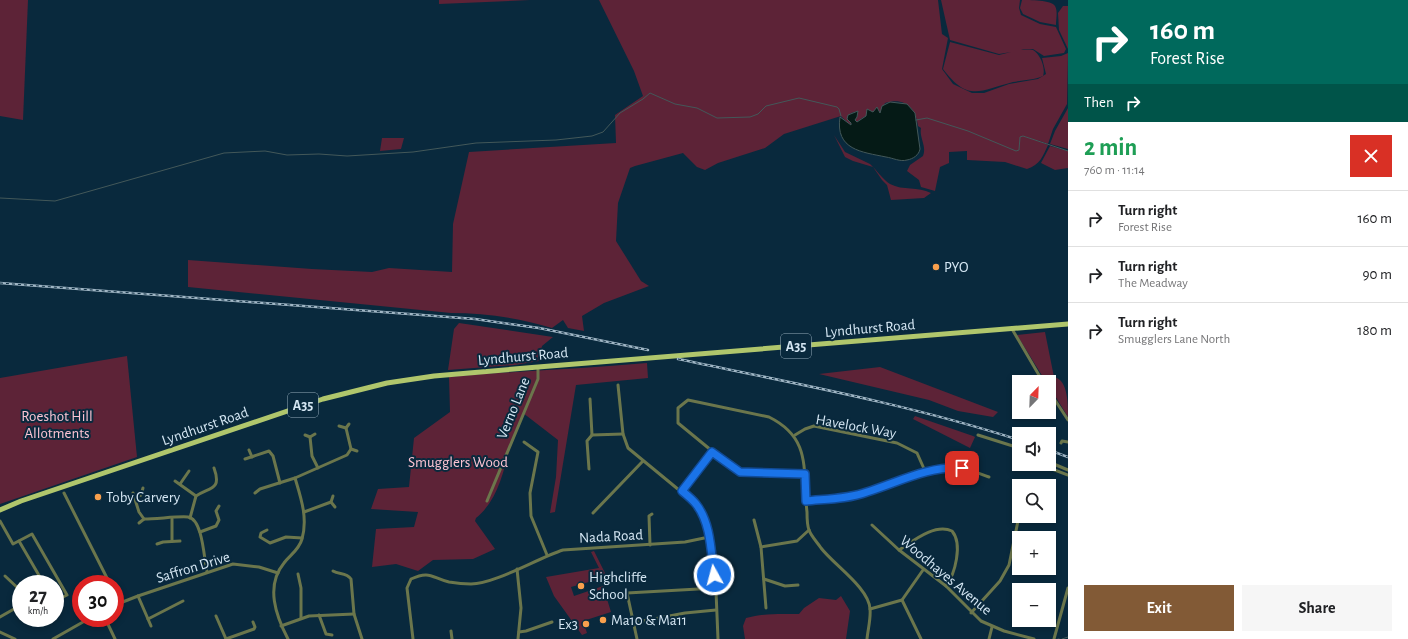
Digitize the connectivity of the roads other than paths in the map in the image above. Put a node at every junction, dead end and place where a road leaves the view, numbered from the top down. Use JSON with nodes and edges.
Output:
{"nodes":[{"id":1,"x":1068,"y":324,"type":"edge"},
{"id":2,"x":1012,"y":329,"type":"junction"},
{"id":3,"x":538,"y":367,"type":"junction"},
{"id":4,"x":1039,"y":375,"type":"edge"},
{"id":5,"x":618,"y":385,"type":"dead end"},
{"id":6,"x":590,"y":399,"type":"dead end"},
{"id":7,"x":1056,"y":402,"type":"edge"},
{"id":8,"x":1068,"y":420,"type":"edge"},
{"id":9,"x":349,"y":424,"type":"dead end"},
{"id":10,"x":340,"y":426,"type":"dead end"},
{"id":11,"x":346,"y":428,"type":"junction"},
{"id":12,"x":315,"y":434,"type":"dead end"},
{"id":13,"x":623,"y":434,"type":"junction"},
{"id":14,"x":305,"y":435,"type":"dead end"},
{"id":15,"x":592,"y":435,"type":"junction"},
{"id":16,"x":795,"y":435,"type":"junction"},
{"id":17,"x":978,"y":435,"type":"dead end"},
{"id":18,"x":310,"y":437,"type":"junction"},
{"id":19,"x":1062,"y":441,"type":"dead end"},
{"id":20,"x":524,"y":442,"type":"dead end"},
{"id":21,"x":1068,"y":442,"type":"edge"},
{"id":22,"x":1012,"y":446,"type":"edge"},
{"id":23,"x":249,"y":450,"type":"dead end"},
{"id":24,"x":351,"y":450,"type":"junction"},
{"id":25,"x":357,"y":451,"type":"dead end"},
{"id":26,"x":712,"y":452,"type":"junction"},
{"id":27,"x":252,"y":457,"type":"junction"},
{"id":28,"x":246,"y":459,"type":"dead end"},
{"id":29,"x":643,"y":461,"type":"junction"},
{"id":30,"x":1056,"y":465,"type":"edge"},
{"id":31,"x":214,"y":468,"type":"dead end"},
{"id":32,"x":318,"y":468,"type":"junction"},
{"id":33,"x":588,"y":469,"type":"dead end"},
{"id":34,"x":1056,"y":470,"type":"edge"},
{"id":35,"x":1068,"y":470,"type":"edge"},
{"id":36,"x":189,"y":471,"type":"dead end"},
{"id":37,"x":924,"y":471,"type":"junction"},
{"id":38,"x":805,"y":474,"type":"junction"},
{"id":39,"x":1068,"y":475,"type":"edge"},
{"id":40,"x":989,"y":477,"type":"dead end"},
{"id":41,"x":295,"y":478,"type":"junction"},
{"id":42,"x":175,"y":481,"type":"dead end"},
{"id":43,"x":280,"y":483,"type":"junction"},
{"id":44,"x":180,"y":484,"type":"junction"},
{"id":45,"x":143,"y":488,"type":"dead end"},
{"id":46,"x":682,"y":491,"type":"junction"},
{"id":47,"x":64,"y":493,"type":"dead end"},
{"id":48,"x":255,"y":493,"type":"dead end"},
{"id":49,"x":196,"y":496,"type":"junction"},
{"id":50,"x":333,"y":496,"type":"dead end"},
{"id":51,"x":487,"y":501,"type":"dead end"},
{"id":52,"x":806,"y":501,"type":"junction"},
{"id":53,"x":331,"y":502,"type":"junction"},
{"id":54,"x":219,"y":506,"type":"dead end"},
{"id":55,"x":335,"y":506,"type":"dead end"},
{"id":56,"x":0,"y":510,"type":"edge"},
{"id":57,"x":211,"y":510,"type":"dead end"},
{"id":58,"x":216,"y":511,"type":"junction"},
{"id":59,"x":304,"y":512,"type":"junction"},
{"id":60,"x":593,"y":513,"type":"dead end"},
{"id":61,"x":652,"y":514,"type":"dead end"},
{"id":62,"x":190,"y":518,"type":"junction"},
{"id":63,"x":144,"y":519,"type":"junction"},
{"id":64,"x":172,"y":519,"type":"junction"},
{"id":65,"x":754,"y":520,"type":"dead end"},
{"id":66,"x":0,"y":521,"type":"edge"},
{"id":67,"x":139,"y":523,"type":"dead end"},
{"id":68,"x":1018,"y":523,"type":"edge"},
{"id":69,"x":872,"y":525,"type":"dead end"},
{"id":70,"x":267,"y":530,"type":"dead end"},
{"id":71,"x":809,"y":530,"type":"junction"},
{"id":72,"x":200,"y":532,"type":"junction"},
{"id":73,"x":709,"y":537,"type":"junction"},
{"id":74,"x":302,"y":538,"type":"junction"},
{"id":75,"x":19,"y":541,"type":"junction"},
{"id":76,"x":172,"y":541,"type":"junction"},
{"id":77,"x":180,"y":541,"type":"dead end"},
{"id":78,"x":157,"y":544,"type":"dead end"},
{"id":79,"x":650,"y":545,"type":"junction"},
{"id":80,"x":761,"y":547,"type":"junction"},
{"id":81,"x":899,"y":550,"type":"junction"},
{"id":82,"x":548,"y":555,"type":"junction"},
{"id":83,"x":517,"y":568,"type":"junction"},
{"id":84,"x":923,"y":570,"type":"junction"},
{"id":85,"x":333,"y":571,"type":"dead end"},
{"id":86,"x":207,"y":572,"type":"junction"},
{"id":87,"x":278,"y":573,"type":"junction"},
{"id":88,"x":298,"y":574,"type":"dead end"},
{"id":89,"x":338,"y":574,"type":"junction"},
{"id":90,"x":39,"y":575,"type":"edge"},
{"id":91,"x":56,"y":575,"type":"edge"},
{"id":92,"x":105,"y":575,"type":"edge"},
{"id":93,"x":5,"y":576,"type":"dead end"},
{"id":94,"x":336,"y":579,"type":"dead end"},
{"id":95,"x":764,"y":579,"type":"junction"},
{"id":96,"x":294,"y":581,"type":"dead end"},
{"id":97,"x":299,"y":581,"type":"junction"},
{"id":98,"x":12,"y":583,"type":"edge"},
{"id":99,"x":798,"y":585,"type":"dead end"},
{"id":100,"x":946,"y":586,"type":"junction"},
{"id":101,"x":716,"y":588,"type":"junction"},
{"id":102,"x":1068,"y":588,"type":"edge"},
{"id":103,"x":138,"y":596,"type":"junction"},
{"id":104,"x":1066,"y":597,"type":"edge"},
{"id":105,"x":902,"y":600,"type":"junction"},
{"id":106,"x":124,"y":601,"type":"edge"},
{"id":107,"x":182,"y":601,"type":"dead end"},
{"id":108,"x":766,"y":608,"type":"dead end"},
{"id":109,"x":870,"y":609,"type":"junction"},
{"id":110,"x":12,"y":610,"type":"edge"},
{"id":111,"x":716,"y":610,"type":"junction"},
{"id":112,"x":972,"y":613,"type":"junction"},
{"id":113,"x":354,"y":614,"type":"junction"},
{"id":114,"x":320,"y":615,"type":"junction"},
{"id":115,"x":216,"y":616,"type":"dead end"},
{"id":116,"x":0,"y":617,"type":"edge"},
{"id":117,"x":301,"y":618,"type":"junction"},
{"id":118,"x":148,"y":619,"type":"junction"},
{"id":119,"x":253,"y":622,"type":"dead end"},
{"id":120,"x":552,"y":622,"type":"dead end"},
{"id":121,"x":633,"y":623,"type":"junction"},
{"id":122,"x":151,"y":626,"type":"dead end"},
{"id":123,"x":281,"y":626,"type":"junction"},
{"id":124,"x":74,"y":627,"type":"edge"},
{"id":125,"x":109,"y":627,"type":"edge"},
{"id":126,"x":992,"y":627,"type":"junction"},
{"id":127,"x":451,"y":631,"type":"dead end"},
{"id":128,"x":0,"y":632,"type":"edge"},
{"id":129,"x":519,"y":632,"type":"junction"},
{"id":130,"x":326,"y":634,"type":"junction"},
{"id":131,"x":332,"y":635,"type":"dead end"},
{"id":132,"x":325,"y":638,"type":"edge"},
{"id":133,"x":15,"y":639,"type":"edge"},
{"id":134,"x":53,"y":639,"type":"edge"},
{"id":135,"x":115,"y":639,"type":"edge"},
{"id":136,"x":226,"y":639,"type":"edge"},
{"id":137,"x":288,"y":639,"type":"edge"},
{"id":138,"x":362,"y":639,"type":"edge"},
{"id":139,"x":413,"y":639,"type":"edge"},
{"id":140,"x":452,"y":639,"type":"edge"},
{"id":141,"x":518,"y":639,"type":"edge"},
{"id":142,"x":637,"y":639,"type":"edge"},
{"id":143,"x":718,"y":639,"type":"edge"},
{"id":144,"x":867,"y":639,"type":"edge"},
{"id":145,"x":920,"y":639,"type":"edge"},
{"id":146,"x":989,"y":639,"type":"edge"},
{"id":147,"x":1034,"y":639,"type":"edge"},
{"id":148,"x":1054,"y":639,"type":"edge"}],
"edges":[{"from":1,"to":2,"type":"main road","name":"Lyndhurst Road","number":"A35"},
{"from":2,"to":3,"type":"main road","name":"Lyndhurst Road","number":"A35"},
{"from":2,"to":4,"type":"street"},
{"from":3,"to":51,"type":"street","name":"Verno Lane"},
{"from":3,"to":56,"type":"main road","name":"Lyndhurst Road","number":"A35"},
{"from":5,"to":13,"type":"street"},
{"from":6,"to":15,"type":"street"},
{"from":7,"to":8,"type":"street"},
{"from":9,"to":11,"type":"street"},
{"from":10,"to":11,"type":"street"},
{"from":11,"to":24,"type":"street"},
{"from":12,"to":18,"type":"street"},
{"from":13,"to":15,"type":"street"},
{"from":13,"to":29,"type":"street"},
{"from":14,"to":18,"type":"street"},
{"from":15,"to":33,"type":"street"},
{"from":16,"to":26,"type":"street"},
{"from":16,"to":37,"type":"street","name":"Havelock Way"},
{"from":16,"to":38,"type":"street"},
{"from":17,"to":22,"type":"street"},
{"from":18,"to":32,"type":"street"},
{"from":19,"to":21,"type":"street"},
{"from":20,"to":82,"type":"street"},
{"from":23,"to":27,"type":"street"},
{"from":24,"to":25,"type":"street"},
{"from":24,"to":32,"type":"street"},
{"from":26,"to":38,"type":"street"},
{"from":26,"to":46,"type":"street"},
{"from":27,"to":28,"type":"street"},
{"from":27,"to":43,"type":"street"},
{"from":29,"to":46,"type":"street"},
{"from":29,"to":60,"type":"street"},
{"from":30,"to":35,"type":"street"},
{"from":31,"to":49,"type":"street"},
{"from":32,"to":41,"type":"street"},
{"from":34,"to":39,"type":"street"},
{"from":36,"to":44,"type":"street"},
{"from":37,"to":40,"type":"street"},
{"from":37,"to":52,"type":"street"},
{"from":38,"to":52,"type":"street"},
{"from":41,"to":43,"type":"street"},
{"from":41,"to":59,"type":"street"},
{"from":42,"to":44,"type":"street"},
{"from":43,"to":48,"type":"street"},
{"from":44,"to":49,"type":"street"},
{"from":45,"to":63,"type":"street"},
{"from":46,"to":73,"type":"street"},
{"from":47,"to":92,"type":"street"},
{"from":49,"to":62,"type":"street"},
{"from":50,"to":53,"type":"street"},
{"from":52,"to":71,"type":"street"},
{"from":53,"to":55,"type":"street"},
{"from":53,"to":59,"type":"street"},
{"from":54,"to":58,"type":"street"},
{"from":57,"to":58,"type":"street"},
{"from":58,"to":72,"type":"street"},
{"from":59,"to":74,"type":"street"},
{"from":61,"to":79,"type":"street"},
{"from":62,"to":64,"type":"street"},
{"from":62,"to":72,"type":"street"},
{"from":63,"to":64,"type":"street"},
{"from":63,"to":67,"type":"street"},
{"from":64,"to":76,"type":"street"},
{"from":65,"to":80,"type":"street"},
{"from":66,"to":75,"type":"street"},
{"from":68,"to":112,"type":"street"},
{"from":69,"to":81,"type":"street","name":"Woodhayes Avenue"},
{"from":70,"to":74,"type":"street"},
{"from":71,"to":80,"type":"street"},
{"from":71,"to":109,"type":"street"},
{"from":72,"to":86,"type":"street"},
{"from":73,"to":79,"type":"street","name":"Nada Road"},
{"from":73,"to":101,"type":"street"},
{"from":74,"to":87,"type":"street"},
{"from":75,"to":90,"type":"street"},
{"from":75,"to":91,"type":"street"},
{"from":76,"to":77,"type":"street"},
{"from":76,"to":78,"type":"street"},
{"from":79,"to":82,"type":"street","name":"Nada Road"},
{"from":80,"to":95,"type":"street"},
{"from":81,"to":84,"type":"street","name":"Woodhayes Avenue"},
{"from":81,"to":100,"type":"street"},
{"from":82,"to":83,"type":"street","name":"Nada Road"},
{"from":83,"to":129,"type":"street"},
{"from":83,"to":139,"type":"street","name":"Nada Road"},
{"from":84,"to":100,"type":"street","name":"Woodhayes Avenue"},
{"from":84,"to":105,"type":"street"},
{"from":85,"to":89,"type":"street"},
{"from":86,"to":87,"type":"street","name":"Saffron Drive"},
{"from":86,"to":103,"type":"street","name":"Saffron Drive"},
{"from":87,"to":123,"type":"street"},
{"from":88,"to":97,"type":"street"},
{"from":89,"to":94,"type":"street"},
{"from":89,"to":113,"type":"street"},
{"from":93,"to":98,"type":"street"},
{"from":95,"to":99,"type":"street"},
{"from":95,"to":108,"type":"street"},
{"from":96,"to":97,"type":"street"},
{"from":97,"to":117,"type":"street"},
{"from":100,"to":112,"type":"street","name":"Woodhayes Avenue"},
{"from":101,"to":111,"type":"street"},
{"from":101,"to":121,"type":"street"},
{"from":102,"to":104,"type":"street"},
{"from":103,"to":106,"type":"street","name":"Saffron Drive"},
{"from":103,"to":118,"type":"street"},
{"from":104,"to":148,"type":"street"},
{"from":105,"to":109,"type":"street"},
{"from":105,"to":145,"type":"street"},
{"from":107,"to":118,"type":"street"},
{"from":109,"to":144,"type":"street"},
{"from":110,"to":116,"type":"street"},
{"from":111,"to":121,"type":"street"},
{"from":111,"to":143,"type":"street"},
{"from":112,"to":126,"type":"street","name":"Woodhayes Avenue"},
{"from":113,"to":114,"type":"street"},
{"from":113,"to":138,"type":"street"},
{"from":114,"to":117,"type":"street"},
{"from":114,"to":130,"type":"street"},
{"from":115,"to":136,"type":"street"},
{"from":117,"to":123,"type":"street"},
{"from":118,"to":122,"type":"street"},
{"from":119,"to":136,"type":"street"},
{"from":120,"to":129,"type":"street"},
{"from":121,"to":142,"type":"street"},
{"from":123,"to":137,"type":"street"},
{"from":124,"to":134,"type":"street"},
{"from":125,"to":135,"type":"street"},
{"from":126,"to":146,"type":"street"},
{"from":126,"to":147,"type":"street","name":"Woodhayes Avenue"},
{"from":127,"to":140,"type":"street"},
{"from":128,"to":133,"type":"street"},
{"from":129,"to":141,"type":"street"},
{"from":130,"to":131,"type":"street"},
{"from":130,"to":132,"type":"street"}]}
